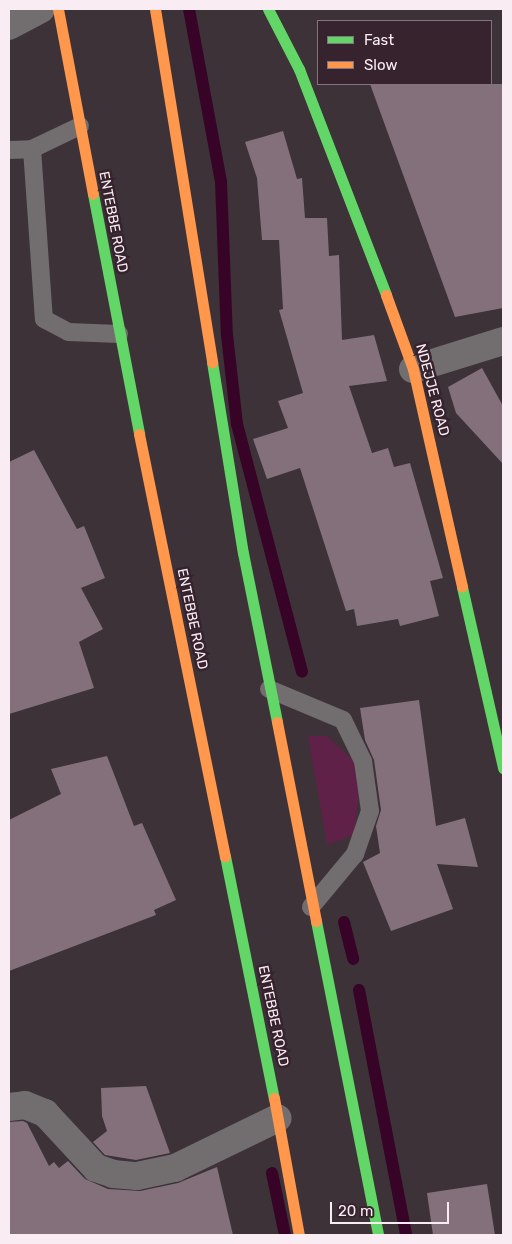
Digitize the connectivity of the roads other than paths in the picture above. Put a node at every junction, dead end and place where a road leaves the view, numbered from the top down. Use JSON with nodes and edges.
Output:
{"nodes":[{"id":1,"x":41,"y":9,"type":"edge"},
{"id":2,"x":58,"y":9,"type":"edge"},
{"id":3,"x":155,"y":9,"type":"edge"},
{"id":4,"x":268,"y":9,"type":"edge"},
{"id":5,"x":9,"y":26,"type":"edge"},
{"id":6,"x":80,"y":126,"type":"junction"},
{"id":7,"x":32,"y":149,"type":"junction"},
{"id":8,"x":9,"y":150,"type":"edge"},
{"id":9,"x":119,"y":334,"type":"junction"},
{"id":10,"x":503,"y":341,"type":"edge"},
{"id":11,"x":414,"y":369,"type":"junction"},
{"id":12,"x":269,"y":689,"type":"junction"},
{"id":13,"x":503,"y":768,"type":"edge"},
{"id":14,"x":312,"y":907,"type":"junction"},
{"id":15,"x":9,"y":1107,"type":"edge"},
{"id":16,"x":278,"y":1118,"type":"junction"},
{"id":17,"x":299,"y":1235,"type":"edge"},
{"id":18,"x":378,"y":1235,"type":"edge"}],
"edges":[{"from":1,"to":5,"type":"street"},
{"from":2,"to":6,"type":"main road","name":"ENTEBBE ROAD"},
{"from":3,"to":12,"type":"main road"},
{"from":4,"to":11,"type":"main road","name":"NDEJJE ROAD"},
{"from":6,"to":7,"type":"lane"},
{"from":6,"to":9,"type":"main road","name":"ENTEBBE ROAD"},
{"from":7,"to":8,"type":"lane"},
{"from":7,"to":9,"type":"lane"},
{"from":9,"to":16,"type":"main road","name":"ENTEBBE ROAD"},
{"from":10,"to":11,"type":"street"},
{"from":11,"to":13,"type":"main road","name":"NDEJJE ROAD"},
{"from":12,"to":14,"type":"main road"},
{"from":12,"to":14,"type":"lane"},
{"from":14,"to":18,"type":"main road"},
{"from":15,"to":16,"type":"street"},
{"from":16,"to":17,"type":"main road","name":"ENTEBBE ROAD"}]}
